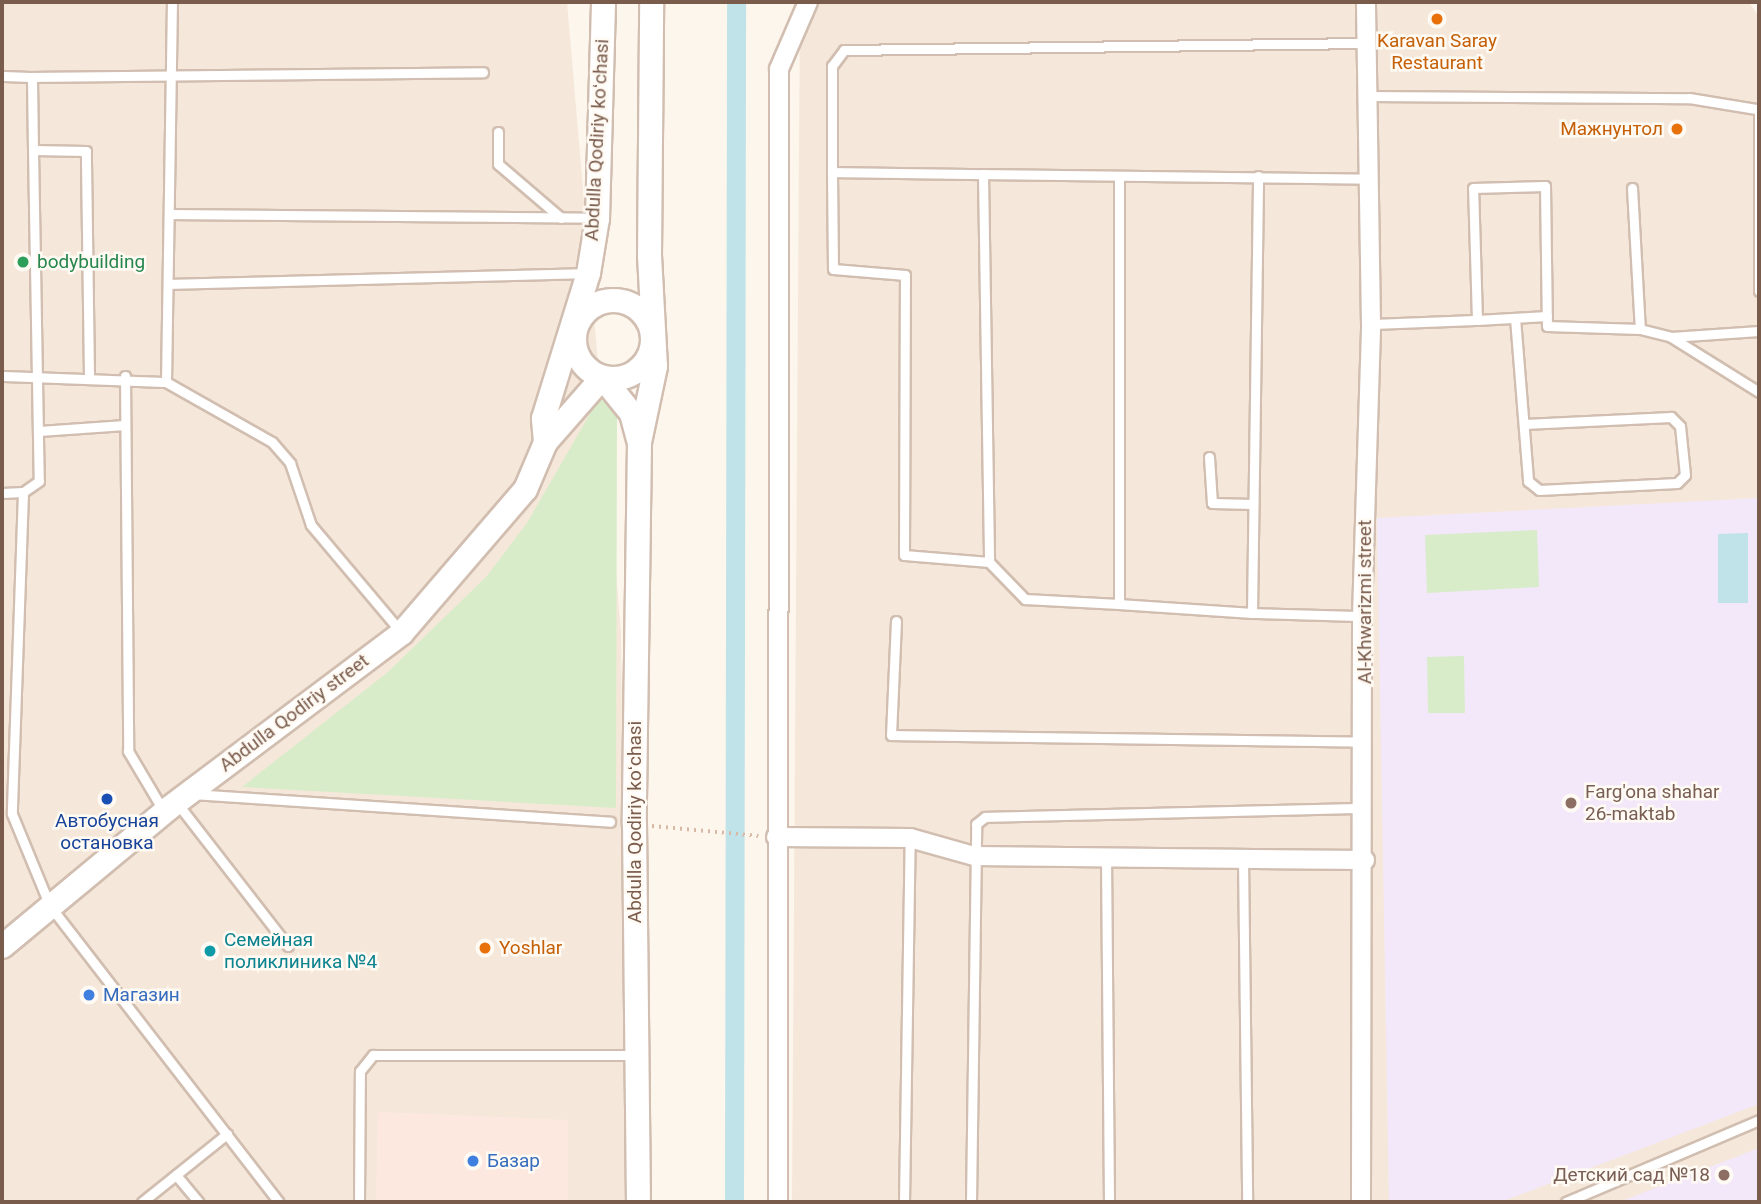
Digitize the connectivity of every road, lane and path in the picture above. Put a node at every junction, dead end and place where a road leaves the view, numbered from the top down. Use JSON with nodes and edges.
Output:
{"nodes":[{"id":1,"x":172,"y":2,"type":"edge"},
{"id":2,"x":603,"y":2,"type":"edge"},
{"id":3,"x":651,"y":2,"type":"edge"},
{"id":4,"x":808,"y":2,"type":"edge"},
{"id":5,"x":1366,"y":2,"type":"edge"},
{"id":6,"x":1367,"y":43,"type":"junction"},
{"id":7,"x":171,"y":72,"type":"junction"},
{"id":8,"x":483,"y":72,"type":"dead end"},
{"id":9,"x":2,"y":76,"type":"edge"},
{"id":10,"x":33,"y":77,"type":"junction"},
{"id":11,"x":1368,"y":96,"type":"junction"},
{"id":12,"x":1758,"y":109,"type":"edge"},
{"id":13,"x":498,"y":132,"type":"dead end"},
{"id":14,"x":33,"y":150,"type":"junction"},
{"id":15,"x":832,"y":173,"type":"junction"},
{"id":16,"x":983,"y":174,"type":"junction"},
{"id":17,"x":1258,"y":176,"type":"junction"},
{"id":18,"x":1119,"y":177,"type":"junction"},
{"id":19,"x":1369,"y":179,"type":"junction"},
{"id":20,"x":1632,"y":188,"type":"dead end"},
{"id":21,"x":171,"y":214,"type":"junction"},
{"id":22,"x":561,"y":218,"type":"junction"},
{"id":23,"x":597,"y":218,"type":"junction"},
{"id":24,"x":588,"y":273,"type":"junction"},
{"id":25,"x":171,"y":284,"type":"junction"},
{"id":26,"x":1759,"y":291,"type":"edge"},
{"id":27,"x":1547,"y":316,"type":"junction"},
{"id":28,"x":1515,"y":318,"type":"junction"},
{"id":29,"x":1478,"y":320,"type":"junction"},
{"id":30,"x":1371,"y":324,"type":"junction"},
{"id":31,"x":573,"y":327,"type":"junction"},
{"id":32,"x":1640,"y":329,"type":"junction"},
{"id":33,"x":1759,"y":331,"type":"edge"},
{"id":34,"x":652,"y":333,"type":"junction"},
{"id":35,"x":1671,"y":337,"type":"junction"},
{"id":36,"x":2,"y":376,"type":"edge"},
{"id":37,"x":89,"y":376,"type":"junction"},
{"id":38,"x":125,"y":376,"type":"junction"},
{"id":39,"x":40,"y":377,"type":"junction"},
{"id":40,"x":602,"y":377,"type":"junction"},
{"id":41,"x":166,"y":382,"type":"junction"},
{"id":42,"x":1759,"y":392,"type":"edge"},
{"id":43,"x":1524,"y":424,"type":"junction"},
{"id":44,"x":125,"y":425,"type":"junction"},
{"id":45,"x":39,"y":431,"type":"junction"},
{"id":46,"x":545,"y":442,"type":"junction"},
{"id":47,"x":639,"y":442,"type":"junction"},
{"id":48,"x":1209,"y":457,"type":"dead end"},
{"id":49,"x":23,"y":492,"type":"junction"},
{"id":50,"x":2,"y":493,"type":"edge"},
{"id":51,"x":1253,"y":504,"type":"junction"},
{"id":52,"x":989,"y":562,"type":"junction"},
{"id":53,"x":1119,"y":604,"type":"junction"},
{"id":54,"x":1252,"y":613,"type":"junction"},
{"id":55,"x":1362,"y":616,"type":"junction"},
{"id":56,"x":895,"y":621,"type":"dead end"},
{"id":57,"x":401,"y":633,"type":"junction"},
{"id":58,"x":1366,"y":742,"type":"junction"},
{"id":59,"x":176,"y":802,"type":"junction"},
{"id":60,"x":1364,"y":808,"type":"junction"},
{"id":61,"x":610,"y":822,"type":"dead end"},
{"id":62,"x":697,"y":834,"type":"dead end"},
{"id":63,"x":776,"y":837,"type":"junction"},
{"id":64,"x":910,"y":838,"type":"junction"},
{"id":65,"x":974,"y":856,"type":"junction"},
{"id":66,"x":1243,"y":856,"type":"junction"},
{"id":67,"x":1106,"y":857,"type":"junction"},
{"id":68,"x":1365,"y":860,"type":"junction"},
{"id":69,"x":50,"y":906,"type":"junction"},
{"id":70,"x":288,"y":946,"type":"dead end"},
{"id":71,"x":2,"y":947,"type":"edge"},
{"id":72,"x":636,"y":1055,"type":"junction"},
{"id":73,"x":1759,"y":1120,"type":"edge"},
{"id":74,"x":227,"y":1134,"type":"junction"},
{"id":75,"x":176,"y":1175,"type":"junction"},
{"id":76,"x":142,"y":1202,"type":"edge"},
{"id":77,"x":199,"y":1202,"type":"edge"},
{"id":78,"x":279,"y":1202,"type":"edge"},
{"id":79,"x":359,"y":1202,"type":"edge"},
{"id":80,"x":638,"y":1202,"type":"edge"},
{"id":81,"x":778,"y":1202,"type":"edge"},
{"id":82,"x":904,"y":1202,"type":"edge"},
{"id":83,"x":971,"y":1202,"type":"edge"},
{"id":84,"x":1109,"y":1202,"type":"edge"},
{"id":85,"x":1247,"y":1202,"type":"edge"},
{"id":86,"x":1361,"y":1202,"type":"edge"},
{"id":87,"x":1566,"y":1202,"type":"edge"}],
"edges":[{"from":1,"to":7,"type":"lane"},
{"from":2,"to":23,"type":"street","name":"Abdulla Qodiriy koʻchasi"},
{"from":3,"to":34,"type":"street","name":"Abdulla Qodiriy koʻchasi"},
{"from":4,"to":63,"type":"street"},
{"from":5,"to":6,"type":"street","name":"Al-Khwarizmi street"},
{"from":6,"to":11,"type":"street","name":"Al-Khwarizmi street"},
{"from":6,"to":15,"type":"lane"},
{"from":7,"to":8,"type":"lane"},
{"from":7,"to":10,"type":"lane"},
{"from":7,"to":21,"type":"lane"},
{"from":9,"to":10,"type":"lane"},
{"from":10,"to":14,"type":"lane"},
{"from":11,"to":12,"type":"lane"},
{"from":11,"to":19,"type":"street","name":"Al-Khwarizmi street"},
{"from":12,"to":26,"type":"lane"},
{"from":13,"to":22,"type":"lane"},
{"from":14,"to":37,"type":"lane"},
{"from":14,"to":39,"type":"lane"},
{"from":15,"to":16,"type":"lane"},
{"from":15,"to":52,"type":"lane"},
{"from":16,"to":18,"type":"lane"},
{"from":16,"to":52,"type":"lane"},
{"from":17,"to":18,"type":"lane"},
{"from":17,"to":19,"type":"lane"},
{"from":17,"to":51,"type":"lane"},
{"from":18,"to":53,"type":"lane"},
{"from":19,"to":30,"type":"street","name":"Al-Khwarizmi street"},
{"from":20,"to":32,"type":"lane"},
{"from":21,"to":22,"type":"lane"},
{"from":21,"to":25,"type":"lane"},
{"from":22,"to":23,"type":"lane"},
{"from":23,"to":24,"type":"street","name":"Abdulla Qodiriy koʻchasi"},
{"from":24,"to":25,"type":"lane"},
{"from":24,"to":31,"type":"street","name":"Abdulla Qodiriy koʻchasi"},
{"from":25,"to":41,"type":"lane"},
{"from":27,"to":28,"type":"lane"},
{"from":27,"to":29,"type":"lane"},
{"from":27,"to":32,"type":"lane"},
{"from":28,"to":29,"type":"lane"},
{"from":28,"to":43,"type":"lane"},
{"from":29,"to":30,"type":"lane"},
{"from":30,"to":55,"type":"street","name":"Al-Khwarizmi street"},
{"from":31,"to":34,"type":"street"},
{"from":31,"to":40,"type":"street"},
{"from":31,"to":46,"type":"street","name":"Abdulla Qodiriy koʻchasi"},
{"from":32,"to":35,"type":"lane"},
{"from":33,"to":35,"type":"lane"},
{"from":34,"to":40,"type":"street"},
{"from":34,"to":47,"type":"street","name":"Abdulla Qodiriy koʻchasi"},
{"from":35,"to":42,"type":"lane"},
{"from":36,"to":39,"type":"lane"},
{"from":37,"to":38,"type":"lane"},
{"from":37,"to":39,"type":"lane"},
{"from":38,"to":41,"type":"lane"},
{"from":38,"to":44,"type":"lane"},
{"from":39,"to":45,"type":"lane"},
{"from":40,"to":46,"type":"street"},
{"from":40,"to":47,"type":"street","name":"Abdulla Qodiriy koʻchasi"},
{"from":41,"to":57,"type":"lane"},
{"from":43,"to":43,"type":"lane"},
{"from":44,"to":45,"type":"lane"},
{"from":44,"to":59,"type":"lane"},
{"from":45,"to":49,"type":"lane"},
{"from":46,"to":57,"type":"street","name":"Abdulla Qodiriy street"},
{"from":47,"to":72,"type":"street","name":"Abdulla Qodiriy koʻchasi"},
{"from":48,"to":51,"type":"lane"},
{"from":49,"to":50,"type":"lane"},
{"from":49,"to":69,"type":"lane"},
{"from":51,"to":54,"type":"lane"},
{"from":52,"to":53,"type":"lane"},
{"from":53,"to":54,"type":"lane"},
{"from":54,"to":55,"type":"lane"},
{"from":55,"to":58,"type":"street","name":"Al-Khwarizmi street"},
{"from":56,"to":58,"type":"lane"},
{"from":57,"to":59,"type":"street","name":"Abdulla Qodiriy street"},
{"from":58,"to":60,"type":"street","name":"Al-Khwarizmi street"},
{"from":59,"to":61,"type":"lane"},
{"from":59,"to":69,"type":"street","name":"Abdulla Qodiriy street"},
{"from":59,"to":70,"type":"lane"},
{"from":60,"to":65,"type":"lane"},
{"from":60,"to":68,"type":"street","name":"Al-Khwarizmi street"},
{"from":62,"to":63,"type":"path"},
{"from":63,"to":64,"type":"street"},
{"from":63,"to":81,"type":"street"},
{"from":64,"to":65,"type":"street"},
{"from":64,"to":82,"type":"lane"},
{"from":65,"to":67,"type":"street"},
{"from":65,"to":83,"type":"lane"},
{"from":66,"to":67,"type":"street"},
{"from":66,"to":68,"type":"street"},
{"from":66,"to":85,"type":"lane"},
{"from":67,"to":84,"type":"lane"},
{"from":68,"to":86,"type":"street","name":"Al-Khwarizmi street"},
{"from":69,"to":71,"type":"street","name":"Abdulla Qodiriy street"},
{"from":69,"to":74,"type":"lane"},
{"from":72,"to":79,"type":"lane"},
{"from":72,"to":80,"type":"street","name":"Abdulla Qodiriy koʻchasi"},
{"from":73,"to":87,"type":"lane"},
{"from":74,"to":75,"type":"lane"},
{"from":74,"to":78,"type":"lane"},
{"from":75,"to":76,"type":"lane"},
{"from":75,"to":77,"type":"lane"}]}
